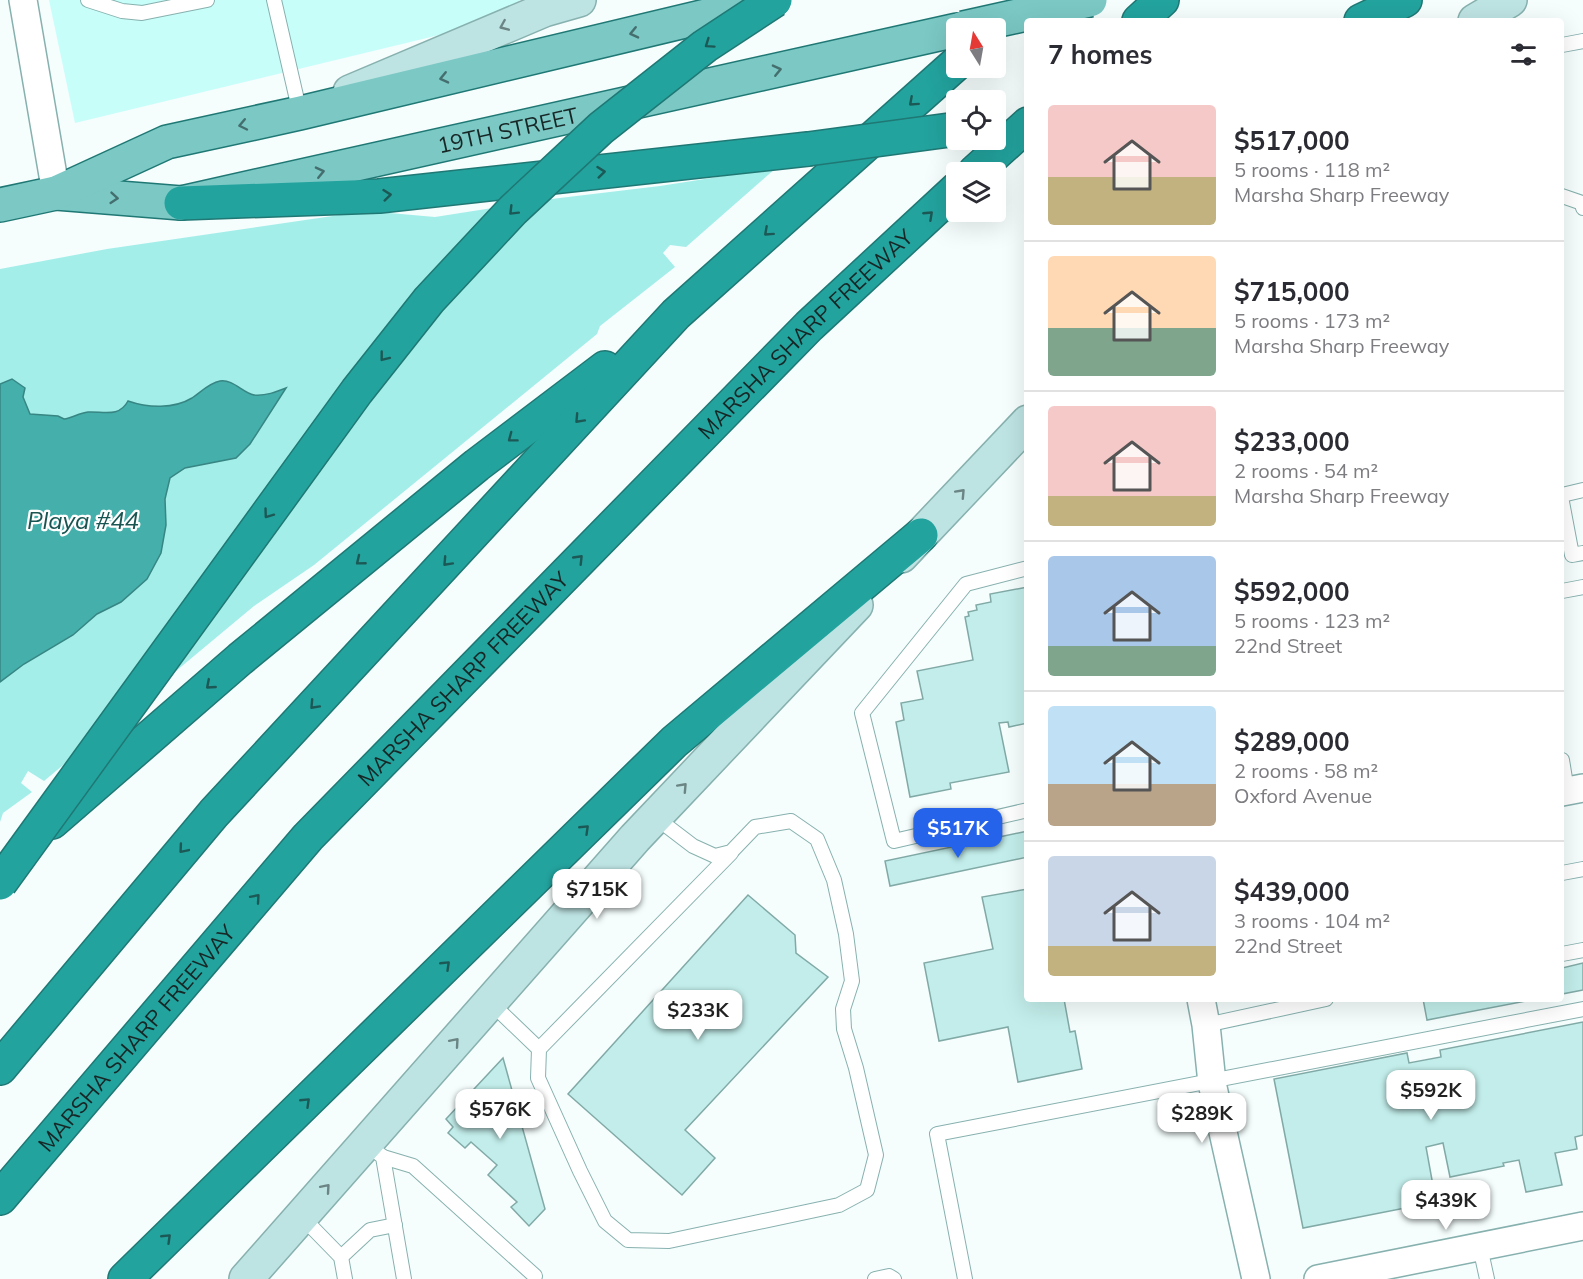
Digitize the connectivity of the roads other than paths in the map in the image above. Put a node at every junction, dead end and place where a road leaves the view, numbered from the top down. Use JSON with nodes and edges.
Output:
{"nodes":[{"id":1,"x":23,"y":0,"type":"edge"},
{"id":2,"x":91,"y":0,"type":"edge"},
{"id":3,"x":207,"y":0,"type":"edge"},
{"id":4,"x":274,"y":0,"type":"edge"},
{"id":5,"x":579,"y":0,"type":"edge"},
{"id":6,"x":774,"y":0,"type":"edge"},
{"id":7,"x":1028,"y":0,"type":"edge"},
{"id":8,"x":1090,"y":0,"type":"edge"},
{"id":9,"x":1162,"y":0,"type":"edge"},
{"id":10,"x":1405,"y":0,"type":"edge"},
{"id":11,"x":543,"y":5,"type":"edge"},
{"id":12,"x":1142,"y":18,"type":"edge"},
{"id":13,"x":1367,"y":18,"type":"edge"},
{"id":14,"x":1006,"y":19,"type":"edge"},
{"id":15,"x":1006,"y":20,"type":"edge"},
{"id":16,"x":946,"y":32,"type":"edge"},
{"id":17,"x":1583,"y":41,"type":"edge"},
{"id":18,"x":1564,"y":45,"type":"edge"},
{"id":19,"x":946,"y":73,"type":"edge"},
{"id":20,"x":300,"y":113,"type":"junction"},
{"id":21,"x":1024,"y":122,"type":"edge"},
{"id":22,"x":1006,"y":123,"type":"edge"},
{"id":23,"x":1024,"y":126,"type":"edge"},
{"id":24,"x":946,"y":130,"type":"edge"},
{"id":25,"x":986,"y":162,"type":"edge"},
{"id":26,"x":56,"y":193,"type":"junction"},
{"id":27,"x":1564,"y":197,"type":"edge"},
{"id":28,"x":946,"y":199,"type":"edge"},
{"id":29,"x":181,"y":203,"type":"junction"},
{"id":30,"x":0,"y":205,"type":"edge"},
{"id":31,"x":1583,"y":208,"type":"edge"},
{"id":32,"x":676,"y":314,"type":"junction"},
{"id":33,"x":1024,"y":426,"type":"edge"},
{"id":34,"x":1583,"y":490,"type":"edge"},
{"id":35,"x":1564,"y":495,"type":"edge"},
{"id":36,"x":1564,"y":513,"type":"edge"},
{"id":37,"x":921,"y":535,"type":"junction"},
{"id":38,"x":1583,"y":553,"type":"edge"},
{"id":39,"x":1024,"y":569,"type":"edge"},
{"id":40,"x":1583,"y":587,"type":"edge"},
{"id":41,"x":1564,"y":591,"type":"edge"},
{"id":42,"x":1564,"y":767,"type":"edge"},
{"id":43,"x":1571,"y":790,"type":"edge"},
{"id":44,"x":1024,"y":811,"type":"edge"},
{"id":45,"x":655,"y":817,"type":"junction"},
{"id":46,"x":731,"y":852,"type":"junction"},
{"id":47,"x":0,"y":867,"type":"edge"},
{"id":48,"x":1583,"y":869,"type":"edge"},
{"id":49,"x":1564,"y":873,"type":"edge"},
{"id":50,"x":0,"y":883,"type":"edge"},
{"id":51,"x":1583,"y":950,"type":"edge"},
{"id":52,"x":1564,"y":954,"type":"edge"},
{"id":53,"x":490,"y":1002,"type":"junction"},
{"id":54,"x":1298,"y":1002,"type":"edge"},
{"id":55,"x":1583,"y":1010,"type":"edge"},
{"id":56,"x":1203,"y":1012,"type":"edge"},
{"id":57,"x":539,"y":1049,"type":"junction"},
{"id":58,"x":0,"y":1068,"type":"edge"},
{"id":59,"x":1212,"y":1083,"type":"junction"},
{"id":60,"x":374,"y":1150,"type":"junction"},
{"id":61,"x":0,"y":1198,"type":"edge"},
{"id":62,"x":302,"y":1216,"type":"junction"},
{"id":63,"x":395,"y":1225,"type":"junction"},
{"id":64,"x":1583,"y":1226,"type":"edge"},
{"id":65,"x":1480,"y":1247,"type":"junction"},
{"id":66,"x":341,"y":1257,"type":"junction"},
{"id":67,"x":535,"y":1276,"type":"dead end"},
{"id":68,"x":125,"y":1279,"type":"edge"},
{"id":69,"x":246,"y":1279,"type":"edge"},
{"id":70,"x":345,"y":1279,"type":"edge"},
{"id":71,"x":404,"y":1279,"type":"edge"},
{"id":72,"x":875,"y":1279,"type":"edge"},
{"id":73,"x":894,"y":1279,"type":"edge"},
{"id":74,"x":964,"y":1279,"type":"edge"},
{"id":75,"x":1256,"y":1279,"type":"edge"},
{"id":76,"x":1318,"y":1279,"type":"edge"},
{"id":77,"x":1486,"y":1279,"type":"edge"}],
"edges":[{"from":1,"to":26,"type":"street"},
{"from":2,"to":3,"type":"lane"},
{"from":4,"to":20,"type":"lane"},
{"from":5,"to":11,"type":"main road"},
{"from":6,"to":20,"type":"main road","name":"19TH STREET","one_way":true},
{"from":6,"to":50,"type":"highway","one_way":true,"bridge":true},
{"from":7,"to":15,"type":"highway"},
{"from":8,"to":14,"type":"main road","bridge":true},
{"from":9,"to":12,"type":"highway"},
{"from":10,"to":13,"type":"highway"},
{"from":11,"to":20,"type":"main road","one_way":true},
{"from":29,"to":16,"type":"main road","name":"19TH STREET","one_way":true},
{"from":17,"to":18,"type":"lane"},
{"from":19,"to":32,"type":"highway","one_way":true},
{"from":20,"to":26,"type":"main road","name":"19TH STREET","one_way":true},
{"from":21,"to":22,"type":"highway"},
{"from":23,"to":25,"type":"highway"},
{"from":29,"to":24,"type":"highway","one_way":true,"bridge":true},
{"from":26,"to":29,"type":"main road","name":"19TH STREET","one_way":true},
{"from":26,"to":30,"type":"main road","name":"19TH STREET"},
{"from":27,"to":31,"type":"lane"},
{"from":61,"to":28,"type":"highway","name":"MARSHA SHARP FREEWAY","one_way":true},
{"from":32,"to":47,"type":"highway","one_way":true},
{"from":32,"to":58,"type":"highway","one_way":true},
{"from":37,"to":33,"type":"main road","one_way":true},
{"from":34,"to":35,"type":"lane"},
{"from":36,"to":38,"type":"lane"},
{"from":45,"to":37,"type":"main road","one_way":true},
{"from":68,"to":37,"type":"highway","one_way":true},
{"from":39,"to":44,"type":"lane"},
{"from":40,"to":41,"type":"lane"},
{"from":42,"to":43,"type":"lane"},
{"from":45,"to":46,"type":"lane"},
{"from":45,"to":53,"type":"main road"},
{"from":46,"to":57,"type":"lane"},
{"from":46,"to":57,"type":"lane"},
{"from":48,"to":49,"type":"lane"},
{"from":51,"to":52,"type":"lane"},
{"from":53,"to":57,"type":"lane"},
{"from":60,"to":53,"type":"main road","one_way":true},
{"from":54,"to":56,"type":"lane"},
{"from":55,"to":59,"type":"lane"},
{"from":56,"to":59,"type":"street"},
{"from":59,"to":74,"type":"lane"},
{"from":59,"to":75,"type":"street"},
{"from":62,"to":60,"type":"main road","one_way":true},
{"from":60,"to":63,"type":"lane"},
{"from":60,"to":67,"type":"lane"},
{"from":62,"to":66,"type":"lane"},
{"from":62,"to":69,"type":"main road"},
{"from":63,"to":66,"type":"lane"},
{"from":63,"to":71,"type":"lane"},
{"from":64,"to":65,"type":"street"},
{"from":65,"to":76,"type":"street"},
{"from":65,"to":77,"type":"lane"},
{"from":66,"to":70,"type":"lane"},
{"from":72,"to":73,"type":"lane"}]}
